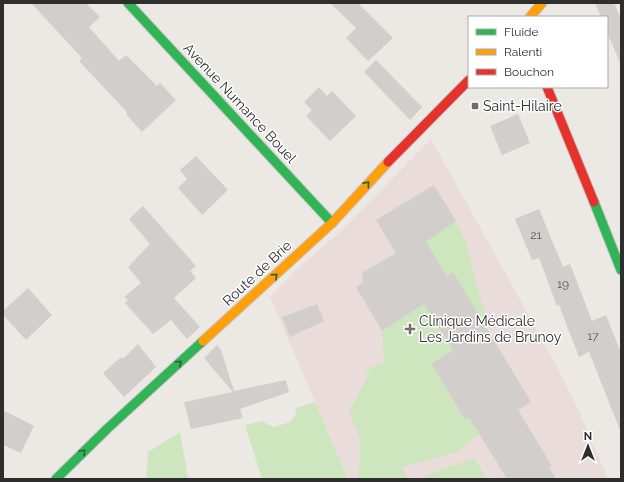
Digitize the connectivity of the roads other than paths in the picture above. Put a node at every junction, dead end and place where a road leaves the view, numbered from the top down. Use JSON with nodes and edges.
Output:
{"nodes":[{"id":1,"x":128,"y":3,"type":"edge"},
{"id":2,"x":542,"y":3,"type":"edge"},
{"id":3,"x":531,"y":16,"type":"edge"},
{"id":4,"x":468,"y":81,"type":"edge"},
{"id":5,"x":547,"y":88,"type":"edge"},
{"id":6,"x":332,"y":223,"type":"junction"},
{"id":7,"x":621,"y":270,"type":"edge"},
{"id":8,"x":56,"y":479,"type":"edge"}],
"edges":[{"from":1,"to":6,"type":"street","name":"Avenue Numance Bouel"},
{"from":2,"to":3,"type":"street"},
{"from":6,"to":4,"type":"street","name":"Route de Brie","one_way":true},
{"from":5,"to":7,"type":"street"},
{"from":8,"to":6,"type":"street","name":"Route de Brie","one_way":true}]}
